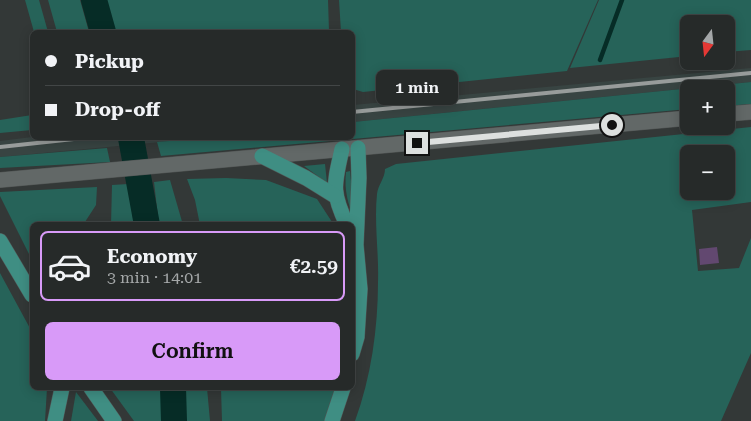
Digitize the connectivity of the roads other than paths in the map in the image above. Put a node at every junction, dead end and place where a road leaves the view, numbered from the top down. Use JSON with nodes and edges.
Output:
{"nodes":[{"id":1,"x":751,"y":112,"type":"edge"},
{"id":2,"x":735,"y":113,"type":"edge"},
{"id":3,"x":680,"y":119,"type":"edge"},
{"id":4,"x":350,"y":148,"type":"junction"},
{"id":5,"x":262,"y":156,"type":"junction"},
{"id":6,"x":0,"y":180,"type":"edge"},
{"id":7,"x":335,"y":196,"type":"junction"},
{"id":8,"x":346,"y":222,"type":"edge"},
{"id":9,"x":355,"y":230,"type":"edge"},
{"id":10,"x":0,"y":241,"type":"edge"},
{"id":11,"x":355,"y":249,"type":"edge"},
{"id":12,"x":30,"y":292,"type":"edge"},
{"id":13,"x":355,"y":343,"type":"edge"},
{"id":14,"x":62,"y":390,"type":"edge"},
{"id":15,"x":92,"y":390,"type":"edge"},
{"id":16,"x":342,"y":390,"type":"edge"},
{"id":17,"x":55,"y":421,"type":"edge"},
{"id":18,"x":114,"y":421,"type":"edge"},
{"id":19,"x":332,"y":421,"type":"edge"}],
"edges":[{"from":1,"to":2,"type":"street"},
{"from":3,"to":4,"type":"street"},
{"from":4,"to":5,"type":"street"},
{"from":4,"to":7,"type":"main road"},
{"from":4,"to":9,"type":"main road"},
{"from":5,"to":6,"type":"street"},
{"from":5,"to":7,"type":"main road"},
{"from":7,"to":8,"type":"main road"},
{"from":10,"to":12,"type":"main road"},
{"from":11,"to":13,"type":"main road"},
{"from":14,"to":17,"type":"main road"},
{"from":15,"to":18,"type":"main road"},
{"from":16,"to":19,"type":"main road"}]}
